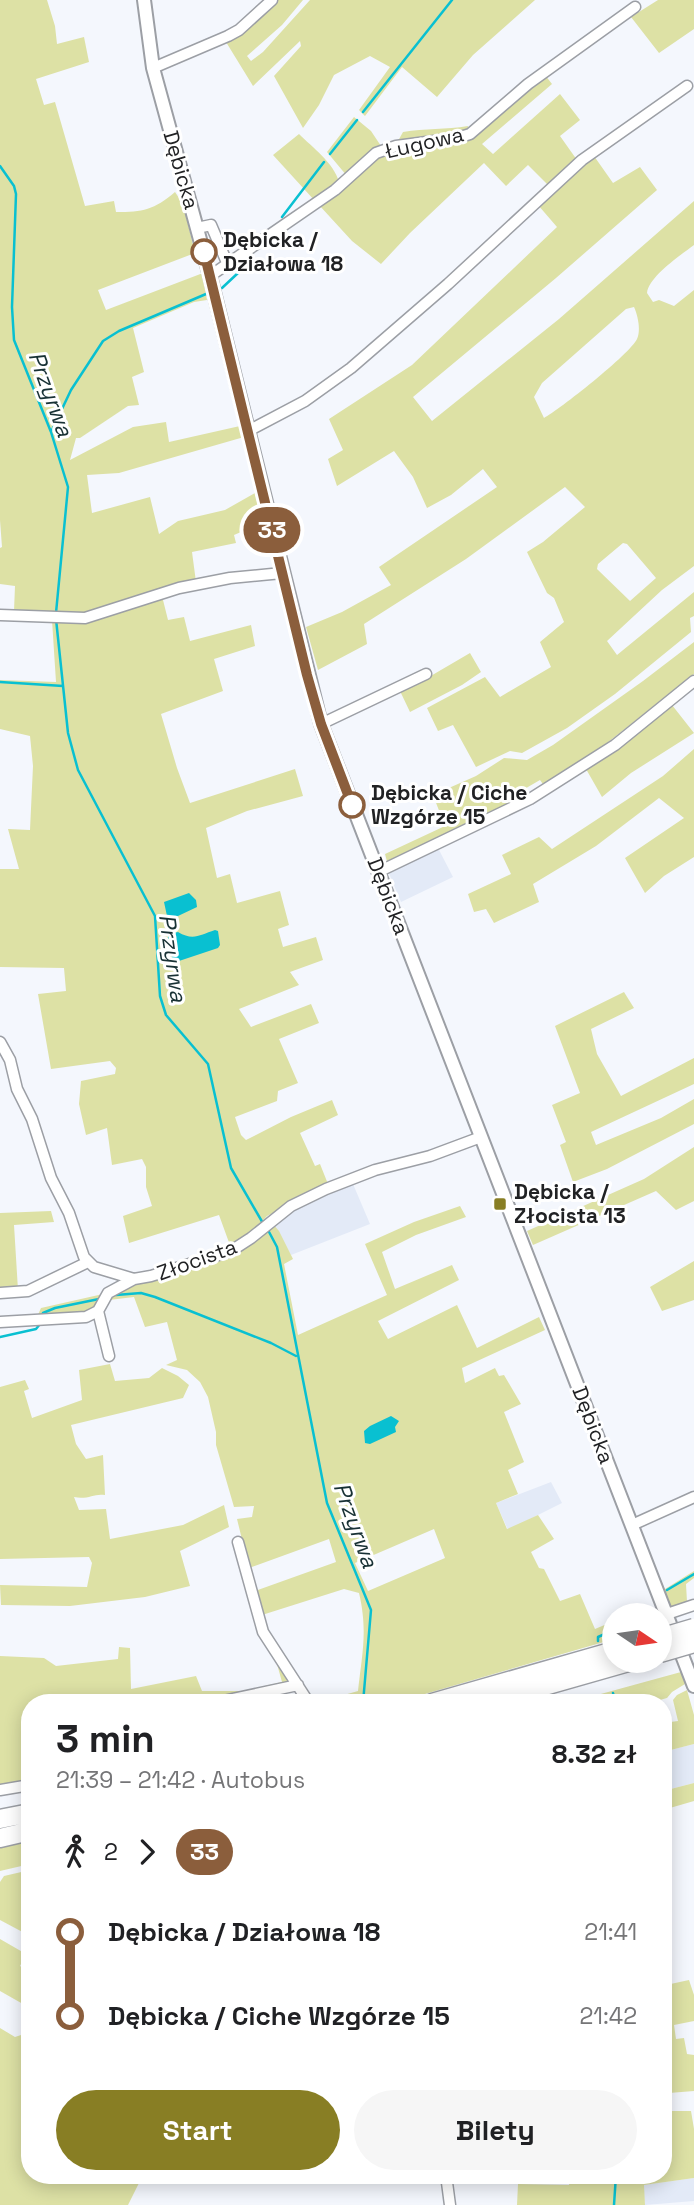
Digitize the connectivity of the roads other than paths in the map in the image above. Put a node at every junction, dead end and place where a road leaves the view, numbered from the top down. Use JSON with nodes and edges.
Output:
{"nodes":[{"id":1,"x":144,"y":0,"type":"edge"},
{"id":2,"x":272,"y":0,"type":"edge"},
{"id":3,"x":635,"y":7,"type":"dead end"},
{"id":4,"x":153,"y":68,"type":"junction"},
{"id":5,"x":687,"y":86,"type":"dead end"},
{"id":6,"x":197,"y":229,"type":"junction"},
{"id":7,"x":228,"y":265,"type":"junction"},
{"id":8,"x":210,"y":276,"type":"junction"},
{"id":9,"x":248,"y":431,"type":"junction"},
{"id":10,"x":282,"y":573,"type":"junction"},
{"id":11,"x":0,"y":615,"type":"edge"},
{"id":12,"x":426,"y":674,"type":"dead end"},
{"id":13,"x":694,"y":681,"type":"edge"},
{"id":14,"x":321,"y":724,"type":"junction"},
{"id":15,"x":378,"y":872,"type":"junction"},
{"id":16,"x":0,"y":1042,"type":"edge"},
{"id":17,"x":481,"y":1137,"type":"junction"},
{"id":18,"x":88,"y":1262,"type":"junction"},
{"id":19,"x":134,"y":1279,"type":"junction"},
{"id":20,"x":0,"y":1293,"type":"edge"},
{"id":21,"x":98,"y":1311,"type":"junction"},
{"id":22,"x":0,"y":1321,"type":"edge"},
{"id":23,"x":109,"y":1356,"type":"dead end"},
{"id":24,"x":694,"y":1497,"type":"edge"},
{"id":25,"x":632,"y":1525,"type":"junction"},
{"id":26,"x":238,"y":1542,"type":"dead end"},
{"id":27,"x":663,"y":1603,"type":"edge"},
{"id":28,"x":694,"y":1605,"type":"edge"},
{"id":29,"x":672,"y":1612,"type":"edge"},
{"id":30,"x":672,"y":1625,"type":"edge"},
{"id":31,"x":694,"y":1628,"type":"edge"},
{"id":32,"x":672,"y":1634,"type":"edge"},
{"id":33,"x":694,"y":1643,"type":"edge"},
{"id":34,"x":672,"y":1649,"type":"edge"},
{"id":35,"x":602,"y":1654,"type":"edge"},
{"id":36,"x":691,"y":1666,"type":"edge"},
{"id":37,"x":602,"y":1670,"type":"edge"},
{"id":38,"x":298,"y":1685,"type":"junction"},
{"id":39,"x":694,"y":1686,"type":"edge"},
{"id":40,"x":256,"y":1694,"type":"edge"},
{"id":41,"x":304,"y":1694,"type":"edge"},
{"id":42,"x":464,"y":1694,"type":"edge"},
{"id":43,"x":516,"y":1694,"type":"edge"},
{"id":44,"x":21,"y":1786,"type":"edge"},
{"id":45,"x":0,"y":1790,"type":"edge"},
{"id":46,"x":21,"y":1815,"type":"edge"},
{"id":47,"x":0,"y":1819,"type":"edge"},
{"id":48,"x":21,"y":1833,"type":"edge"},
{"id":49,"x":0,"y":1838,"type":"edge"},
{"id":50,"x":447,"y":2184,"type":"edge"},
{"id":51,"x":450,"y":2205,"type":"edge"}],
"edges":[{"from":1,"to":4,"type":"street","name":"Dębicka"},
{"from":2,"to":4,"type":"street"},
{"from":3,"to":7,"type":"street","name":"Ługowa"},
{"from":4,"to":6,"type":"street","name":"Dębicka"},
{"from":5,"to":9,"type":"street"},
{"from":6,"to":7,"type":"street"},
{"from":6,"to":8,"type":"street","name":"Dębicka"},
{"from":7,"to":8,"type":"street","name":"Ługowa"},
{"from":8,"to":9,"type":"street","name":"Dębicka"},
{"from":9,"to":10,"type":"street","name":"Dębicka"},
{"from":10,"to":11,"type":"street"},
{"from":10,"to":14,"type":"street","name":"Dębicka"},
{"from":12,"to":14,"type":"street"},
{"from":13,"to":15,"type":"street"},
{"from":14,"to":15,"type":"street","name":"Dębicka"},
{"from":15,"to":17,"type":"street","name":"Dębicka"},
{"from":16,"to":18,"type":"street"},
{"from":17,"to":19,"type":"street","name":"Złocista"},
{"from":17,"to":25,"type":"street","name":"Dębicka"},
{"from":18,"to":19,"type":"street","name":"Złocista"},
{"from":18,"to":20,"type":"street"},
{"from":19,"to":21,"type":"street"},
{"from":21,"to":22,"type":"street"},
{"from":21,"to":23,"type":"street"},
{"from":24,"to":25,"type":"street"},
{"from":25,"to":27,"type":"street","name":"Dębicka"},
{"from":26,"to":38,"type":"street"},
{"from":28,"to":29,"type":"street"},
{"from":30,"to":36,"type":"street","name":"Dębicka"},
{"from":31,"to":32,"type":"highway","bridge":true},
{"from":33,"to":34,"type":"highway","bridge":true},
{"from":35,"to":42,"type":"highway"},
{"from":36,"to":39,"type":"street","name":"Dębicka"},
{"from":37,"to":43,"type":"highway"},
{"from":38,"to":40,"type":"street"},
{"from":38,"to":41,"type":"street"},
{"from":44,"to":45,"type":"street"},
{"from":46,"to":47,"type":"highway"},
{"from":48,"to":49,"type":"highway"},
{"from":50,"to":51,"type":"street"}]}
